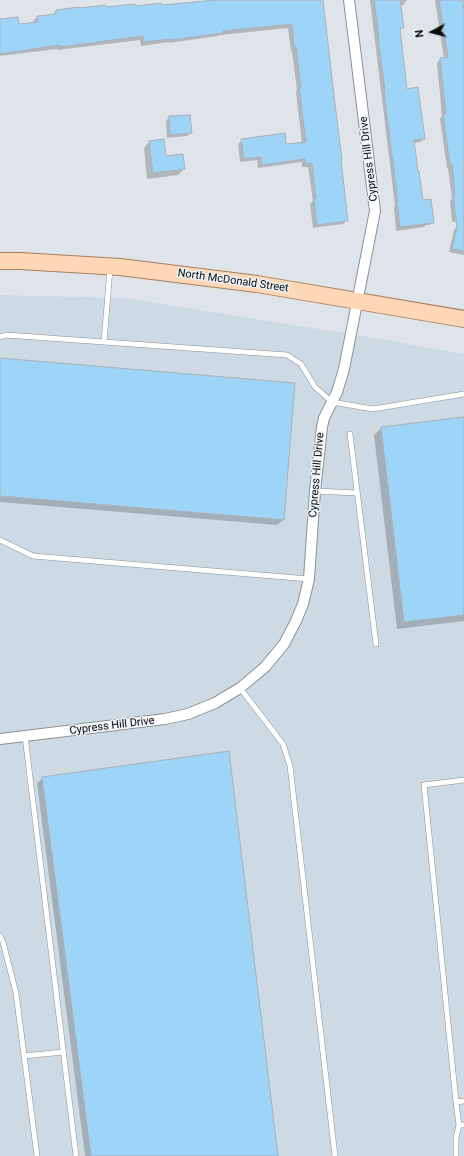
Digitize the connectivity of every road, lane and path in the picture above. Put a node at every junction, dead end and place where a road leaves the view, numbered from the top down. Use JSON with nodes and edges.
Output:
{"nodes":[{"id":1,"x":349,"y":0,"type":"edge"},
{"id":2,"x":0,"y":261,"type":"edge"},
{"id":3,"x":110,"y":266,"type":"junction"},
{"id":4,"x":357,"y":301,"type":"junction"},
{"id":5,"x":464,"y":319,"type":"edge"},
{"id":6,"x":0,"y":337,"type":"edge"},
{"id":7,"x":104,"y":342,"type":"junction"},
{"id":8,"x":464,"y":394,"type":"edge"},
{"id":9,"x":332,"y":402,"type":"junction"},
{"id":10,"x":350,"y":434,"type":"dead end"},
{"id":11,"x":315,"y":491,"type":"junction"},
{"id":12,"x":357,"y":493,"type":"junction"},
{"id":13,"x":0,"y":540,"type":"edge"},
{"id":14,"x":309,"y":580,"type":"junction"},
{"id":15,"x":376,"y":644,"type":"dead end"},
{"id":16,"x":240,"y":688,"type":"junction"},
{"id":17,"x":25,"y":736,"type":"junction"},
{"id":18,"x":0,"y":739,"type":"edge"},
{"id":19,"x":464,"y":780,"type":"edge"},
{"id":20,"x":0,"y":936,"type":"edge"},
{"id":21,"x":63,"y":1052,"type":"junction"},
{"id":22,"x":24,"y":1056,"type":"junction"},
{"id":23,"x":464,"y":1101,"type":"edge"},
{"id":24,"x":456,"y":1102,"type":"junction"},
{"id":25,"x":461,"y":1125,"type":"edge"},
{"id":26,"x":37,"y":1156,"type":"edge"},
{"id":27,"x":76,"y":1156,"type":"edge"},
{"id":28,"x":335,"y":1156,"type":"edge"},
{"id":29,"x":456,"y":1156,"type":"edge"}],
"edges":[{"from":1,"to":4,"type":"street","name":"Cypress Hill Drive"},
{"from":2,"to":3,"type":"main road","name":"North McDonald Street"},
{"from":3,"to":4,"type":"main road","name":"North McDonald Street"},
{"from":3,"to":7,"type":"lane"},
{"from":4,"to":5,"type":"main road","name":"North McDonald Street"},
{"from":4,"to":9,"type":"street","name":"Cypress Hill Drive"},
{"from":6,"to":7,"type":"lane"},
{"from":7,"to":9,"type":"lane"},
{"from":8,"to":9,"type":"lane"},
{"from":9,"to":11,"type":"street","name":"Cypress Hill Drive"},
{"from":10,"to":12,"type":"lane"},
{"from":11,"to":12,"type":"lane"},
{"from":11,"to":14,"type":"street","name":"Cypress Hill Drive"},
{"from":12,"to":15,"type":"lane"},
{"from":13,"to":14,"type":"lane"},
{"from":14,"to":16,"type":"street","name":"Cypress Hill Drive"},
{"from":16,"to":17,"type":"street","name":"Cypress Hill Drive"},
{"from":16,"to":28,"type":"lane"},
{"from":17,"to":18,"type":"street","name":"Cypress Hill Drive"},
{"from":17,"to":21,"type":"lane"},
{"from":19,"to":24,"type":"lane"},
{"from":20,"to":22,"type":"lane"},
{"from":21,"to":22,"type":"lane"},
{"from":21,"to":27,"type":"lane"},
{"from":22,"to":26,"type":"lane"},
{"from":23,"to":24,"type":"lane"},
{"from":24,"to":25,"type":"lane"},
{"from":25,"to":29,"type":"lane"}]}
